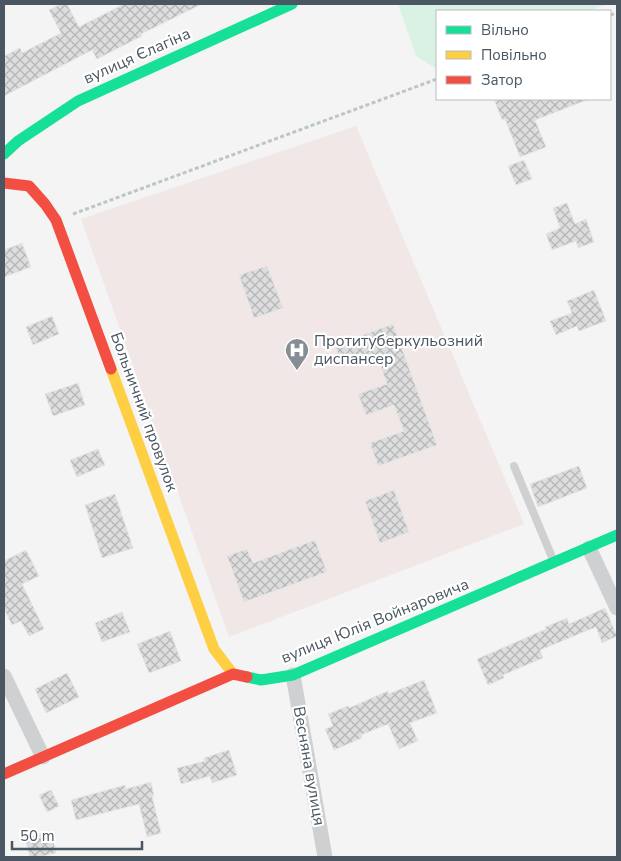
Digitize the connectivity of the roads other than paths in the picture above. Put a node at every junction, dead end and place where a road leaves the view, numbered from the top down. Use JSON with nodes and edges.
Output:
{"nodes":[{"id":1,"x":292,"y":4,"type":"edge"},
{"id":2,"x":4,"y":154,"type":"edge"},
{"id":3,"x":4,"y":183,"type":"edge"},
{"id":4,"x":514,"y":466,"type":"dead end"},
{"id":5,"x":617,"y":535,"type":"edge"},
{"id":6,"x":589,"y":548,"type":"junction"},
{"id":7,"x":555,"y":564,"type":"junction"},
{"id":8,"x":617,"y":608,"type":"edge"},
{"id":9,"x":233,"y":674,"type":"junction"},
{"id":10,"x":293,"y":675,"type":"junction"},
{"id":11,"x":4,"y":676,"type":"edge"},
{"id":12,"x":42,"y":757,"type":"junction"},
{"id":13,"x":4,"y":774,"type":"edge"},
{"id":14,"x":325,"y":857,"type":"edge"}],
"edges":[{"from":1,"to":2,"type":"main road","name":"вулиця Єлагіна"},
{"from":3,"to":9,"type":"main road","name":"Больничний провулок"},
{"from":4,"to":7,"type":"lane"},
{"from":5,"to":6,"type":"main road","name":"вулиця Юлія Войнаровича"},
{"from":6,"to":7,"type":"main road","name":"вулиця Юлія Войнаровича"},
{"from":6,"to":8,"type":"street"},
{"from":7,"to":10,"type":"main road","name":"вулиця Юлія Войнаровича"},
{"from":9,"to":10,"type":"main road","name":"вулиця Юлія Войнаровича"},
{"from":9,"to":12,"type":"main road"},
{"from":10,"to":14,"type":"street","name":"Весняна вулиця"},
{"from":11,"to":12,"type":"street"},
{"from":12,"to":13,"type":"main road"}]}
